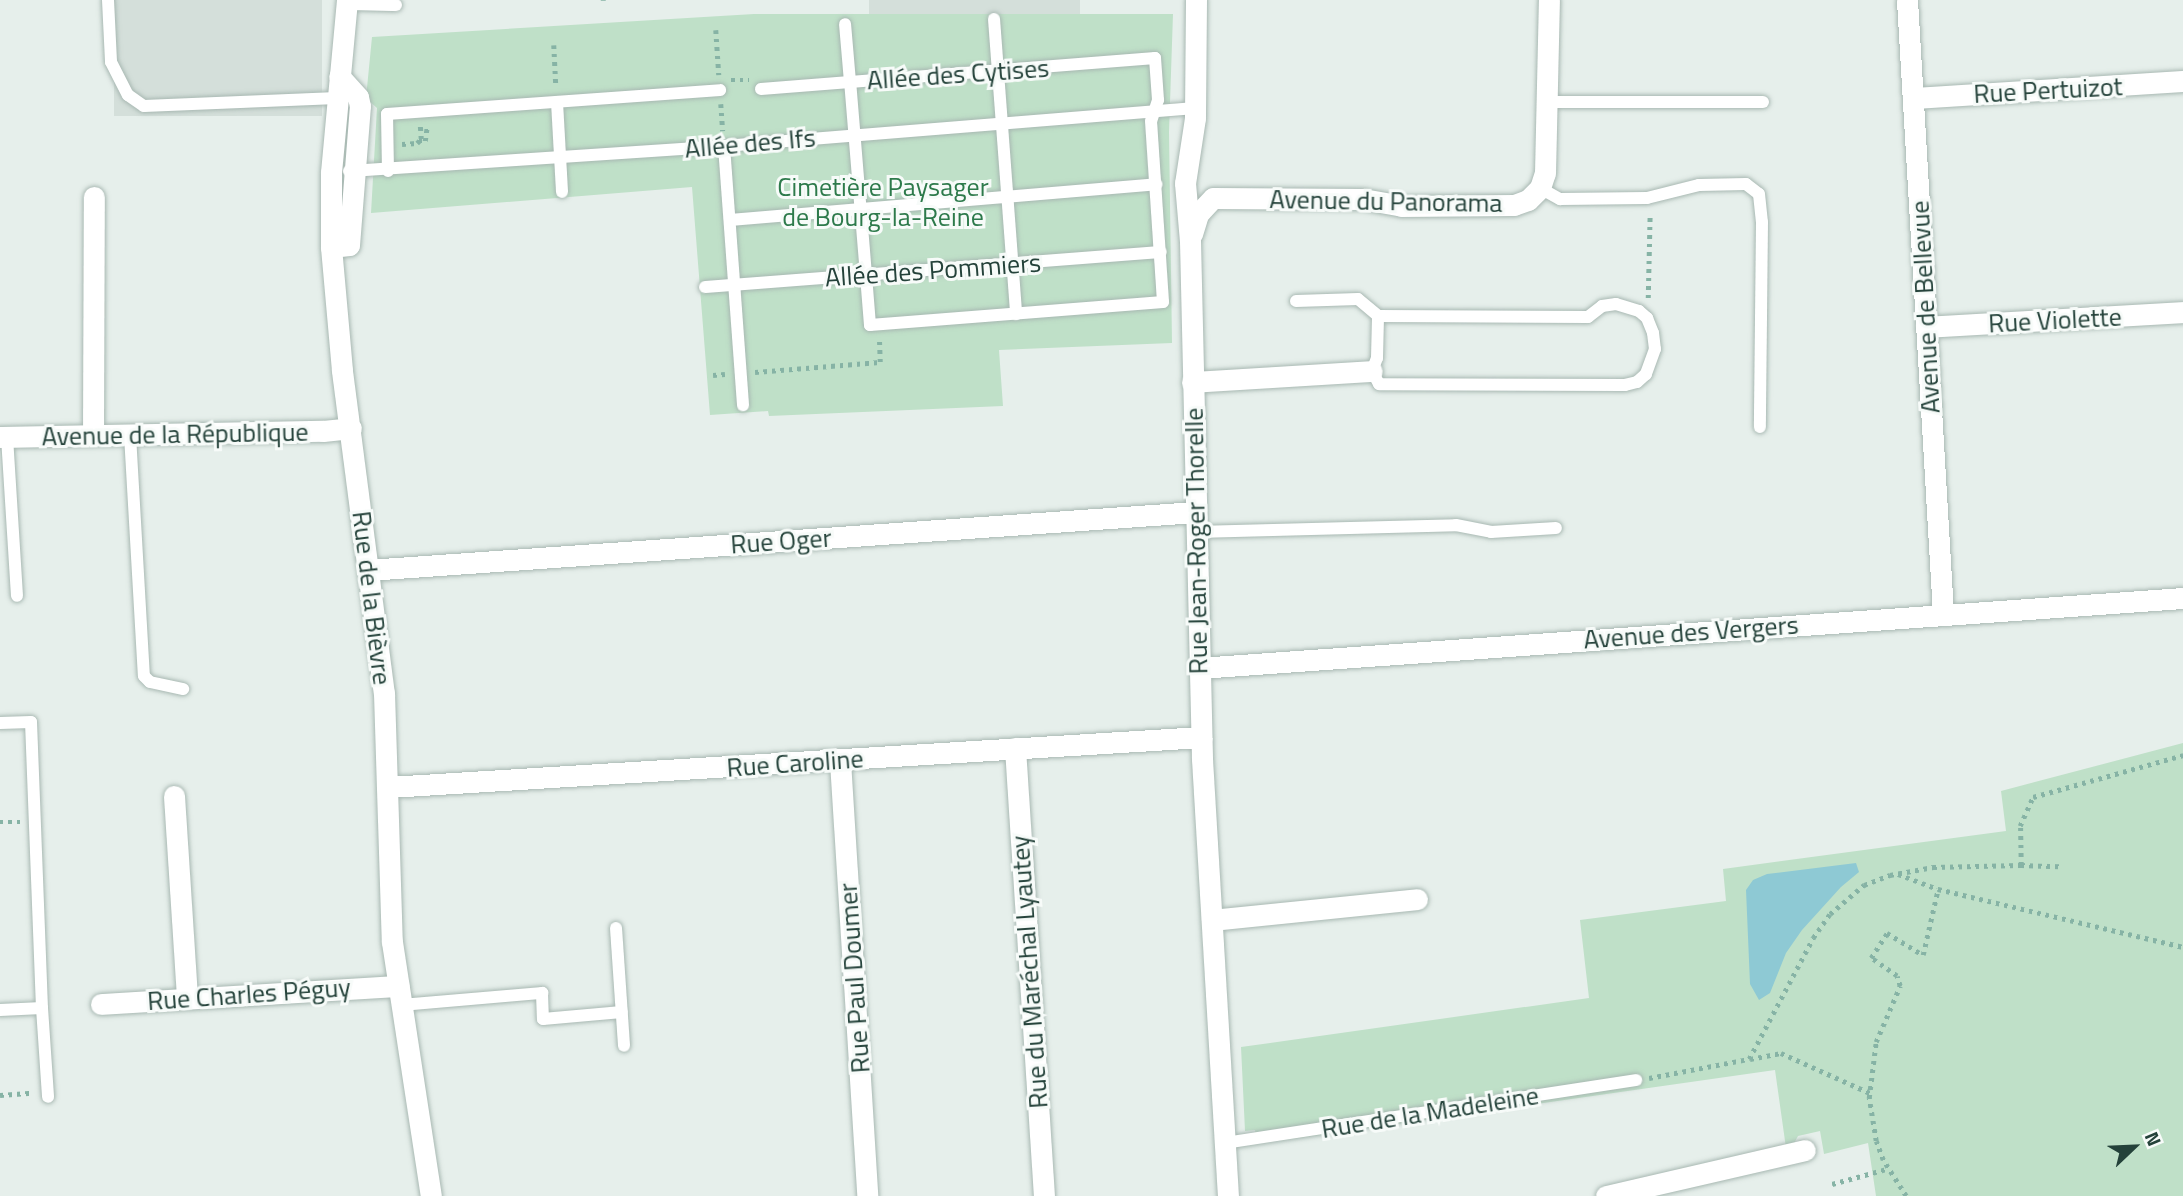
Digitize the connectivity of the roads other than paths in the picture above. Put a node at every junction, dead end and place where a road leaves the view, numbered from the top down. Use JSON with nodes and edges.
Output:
{"nodes":[{"id":1,"x":108,"y":0,"type":"edge"},
{"id":2,"x":1196,"y":0,"type":"edge"},
{"id":3,"x":1549,"y":0,"type":"edge"},
{"id":4,"x":1907,"y":0,"type":"edge"},
{"id":5,"x":347,"y":2,"type":"edge"},
{"id":6,"x":396,"y":5,"type":"dead end"},
{"id":7,"x":994,"y":19,"type":"dead end"},
{"id":8,"x":845,"y":24,"type":"dead end"},
{"id":9,"x":998,"y":71,"type":"junction"},
{"id":10,"x":339,"y":76,"type":"junction"},
{"id":11,"x":2183,"y":81,"type":"edge"},
{"id":12,"x":850,"y":82,"type":"junction"},
{"id":13,"x":720,"y":88,"type":"road end"},
{"id":14,"x":761,"y":89,"type":"road end"},
{"id":15,"x":337,"y":98,"type":"junction"},
{"id":16,"x":1913,"y":98,"type":"junction"},
{"id":17,"x":557,"y":102,"type":"junction"},
{"id":18,"x":1546,"y":102,"type":"junction"},
{"id":19,"x":1763,"y":102,"type":"dead end"},
{"id":20,"x":1195,"y":108,"type":"junction"},
{"id":21,"x":1155,"y":110,"type":"junction"},
{"id":22,"x":1002,"y":122,"type":"junction"},
{"id":23,"x":854,"y":134,"type":"junction"},
{"id":24,"x":724,"y":146,"type":"junction"},
{"id":25,"x":560,"y":158,"type":"junction"},
{"id":26,"x":1190,"y":162,"type":"junction"},
{"id":27,"x":355,"y":171,"type":"junction"},
{"id":28,"x":388,"y":171,"type":"junction"},
{"id":29,"x":331,"y":172,"type":"junction"},
{"id":30,"x":1156,"y":184,"type":"junction"},
{"id":31,"x":1540,"y":188,"type":"junction"},
{"id":32,"x":562,"y":192,"type":"dead end"},
{"id":33,"x":93,"y":197,"type":"dead end"},
{"id":34,"x":1007,"y":197,"type":"junction"},
{"id":35,"x":1213,"y":198,"type":"junction"},
{"id":36,"x":860,"y":209,"type":"junction"},
{"id":37,"x":730,"y":219,"type":"junction"},
{"id":38,"x":1189,"y":241,"type":"junction"},
{"id":39,"x":340,"y":246,"type":"junction"},
{"id":40,"x":1161,"y":252,"type":"junction"},
{"id":41,"x":1012,"y":263,"type":"junction"},
{"id":42,"x":866,"y":275,"type":"junction"},
{"id":43,"x":734,"y":285,"type":"junction"},
{"id":44,"x":705,"y":287,"type":"dead end"},
{"id":45,"x":1296,"y":301,"type":"dead end"},
{"id":46,"x":2183,"y":312,"type":"edge"},
{"id":47,"x":1016,"y":314,"type":"junction"},
{"id":48,"x":1378,"y":316,"type":"junction"},
{"id":49,"x":1926,"y":327,"type":"junction"},
{"id":50,"x":1372,"y":371,"type":"junction"},
{"id":51,"x":1192,"y":382,"type":"junction"},
{"id":52,"x":743,"y":405,"type":"dead end"},
{"id":53,"x":1760,"y":427,"type":"dead end"},
{"id":54,"x":351,"y":428,"type":"junction"},
{"id":55,"x":93,"y":435,"type":"junction"},
{"id":56,"x":130,"y":435,"type":"junction"},
{"id":57,"x":4,"y":437,"type":"edge"},
{"id":58,"x":1195,"y":522,"type":"junction"},
{"id":59,"x":1556,"y":528,"type":"dead end"},
{"id":60,"x":368,"y":570,"type":"junction"},
{"id":61,"x":17,"y":596,"type":"dead end"},
{"id":62,"x":2183,"y":598,"type":"edge"},
{"id":63,"x":1943,"y":614,"type":"junction"},
{"id":64,"x":1199,"y":668,"type":"junction"},
{"id":65,"x":183,"y":689,"type":"dead end"},
{"id":66,"x":0,"y":723,"type":"edge"},
{"id":67,"x":1201,"y":737,"type":"junction"},
{"id":68,"x":1015,"y":748,"type":"junction"},
{"id":69,"x":840,"y":761,"type":"junction"},
{"id":70,"x":389,"y":787,"type":"junction"},
{"id":71,"x":174,"y":796,"type":"dead end"},
{"id":72,"x":1417,"y":900,"type":"dead end"},
{"id":73,"x":1212,"y":920,"type":"junction"},
{"id":74,"x":616,"y":928,"type":"dead end"},
{"id":75,"x":400,"y":996,"type":"junction"},
{"id":76,"x":187,"y":998,"type":"junction"},
{"id":77,"x":101,"y":1004,"type":"dead end"},
{"id":78,"x":42,"y":1008,"type":"junction"},
{"id":79,"x":0,"y":1010,"type":"edge"},
{"id":80,"x":622,"y":1012,"type":"junction"},
{"id":81,"x":624,"y":1046,"type":"dead end"},
{"id":82,"x":1636,"y":1080,"type":"road end"},
{"id":83,"x":47,"y":1095,"type":"road end"},
{"id":84,"x":1225,"y":1143,"type":"junction"},
{"id":85,"x":1805,"y":1150,"type":"dead end"},
{"id":86,"x":431,"y":1196,"type":"edge"},
{"id":87,"x":867,"y":1196,"type":"edge"},
{"id":88,"x":1044,"y":1196,"type":"edge"},
{"id":89,"x":1228,"y":1196,"type":"edge"},
{"id":90,"x":1606,"y":1196,"type":"edge"}],
"edges":[{"from":1,"to":15,"type":"lane"},
{"from":2,"to":20,"type":"street","name":"Rue Jean-Roger Thorelle"},
{"from":3,"to":18,"type":"street","name":"Avenue du Panorama"},
{"from":4,"to":16,"type":"street","name":"Avenue de Bellevue"},
{"from":5,"to":6,"type":"lane"},
{"from":5,"to":10,"type":"street","name":"Rue de la Bièvre"},
{"from":7,"to":9,"type":"lane"},
{"from":8,"to":12,"type":"lane"},
{"from":9,"to":12,"type":"lane","name":"Allée des Cytises"},
{"from":9,"to":21,"type":"lane","name":"Allée des Cytises"},
{"from":9,"to":22,"type":"lane"},
{"from":10,"to":15,"type":"street","name":"Rue de la Bièvre"},
{"from":10,"to":27,"type":"street"},
{"from":11,"to":16,"type":"street","name":"Rue Pertuizot"},
{"from":12,"to":14,"type":"lane","name":"Allée des Cytises"},
{"from":12,"to":23,"type":"lane"},
{"from":13,"to":17,"type":"lane"},
{"from":15,"to":29,"type":"street","name":"Rue de la Bièvre"},
{"from":16,"to":49,"type":"street","name":"Avenue de Bellevue"},
{"from":17,"to":25,"type":"lane"},
{"from":17,"to":28,"type":"lane"},
{"from":18,"to":19,"type":"lane"},
{"from":18,"to":31,"type":"street","name":"Avenue du Panorama"},
{"from":20,"to":21,"type":"lane","name":"Allée des Ifs"},
{"from":20,"to":26,"type":"street","name":"Rue Jean-Roger Thorelle"},
{"from":21,"to":22,"type":"lane","name":"Allée des Ifs"},
{"from":21,"to":30,"type":"lane"},
{"from":22,"to":23,"type":"lane","name":"Allée des Ifs"},
{"from":22,"to":34,"type":"lane"},
{"from":23,"to":24,"type":"lane","name":"Allée des Ifs"},
{"from":23,"to":36,"type":"lane"},
{"from":24,"to":25,"type":"lane","name":"Allée des Ifs"},
{"from":24,"to":37,"type":"lane"},
{"from":25,"to":28,"type":"lane","name":"Allée des Ifs"},
{"from":25,"to":32,"type":"lane"},
{"from":26,"to":35,"type":"street"},
{"from":26,"to":38,"type":"street","name":"Rue Jean-Roger Thorelle"},
{"from":27,"to":28,"type":"lane","name":"Allée des Ifs"},
{"from":27,"to":29,"type":"lane","name":"Allée des Ifs"},
{"from":27,"to":39,"type":"street"},
{"from":29,"to":39,"type":"street","name":"Rue de la Bièvre"},
{"from":30,"to":34,"type":"lane"},
{"from":30,"to":40,"type":"lane"},
{"from":31,"to":35,"type":"street","name":"Avenue du Panorama"},
{"from":31,"to":53,"type":"lane"},
{"from":33,"to":55,"type":"street"},
{"from":34,"to":36,"type":"lane"},
{"from":34,"to":41,"type":"lane"},
{"from":35,"to":38,"type":"street"},
{"from":36,"to":37,"type":"lane"},
{"from":36,"to":42,"type":"lane"},
{"from":37,"to":43,"type":"lane"},
{"from":38,"to":51,"type":"street","name":"Rue Jean-Roger Thorelle"},
{"from":39,"to":54,"type":"street","name":"Rue de la Bièvre"},
{"from":40,"to":41,"type":"lane","name":"Allée des Pommiers"},
{"from":40,"to":47,"type":"lane"},
{"from":41,"to":42,"type":"lane","name":"Allée des Pommiers"},
{"from":41,"to":47,"type":"lane"},
{"from":42,"to":43,"type":"lane","name":"Allée des Pommiers"},
{"from":42,"to":47,"type":"lane"},
{"from":43,"to":44,"type":"lane","name":"Allée des Pommiers"},
{"from":43,"to":52,"type":"lane"},
{"from":45,"to":48,"type":"lane"},
{"from":46,"to":49,"type":"street","name":"Rue Violette"},
{"from":48,"to":50,"type":"lane"},
{"from":48,"to":50,"type":"lane"},
{"from":49,"to":63,"type":"street","name":"Avenue de Bellevue"},
{"from":50,"to":51,"type":"street"},
{"from":51,"to":58,"type":"street","name":"Rue Jean-Roger Thorelle"},
{"from":54,"to":56,"type":"street","name":"Avenue de la République"},
{"from":54,"to":60,"type":"street","name":"Rue de la Bièvre"},
{"from":55,"to":56,"type":"street","name":"Avenue de la République"},
{"from":55,"to":57,"type":"street","name":"Avenue de la République"},
{"from":56,"to":65,"type":"lane"},
{"from":57,"to":61,"type":"lane"},
{"from":58,"to":59,"type":"lane"},
{"from":58,"to":60,"type":"street","name":"Rue Oger"},
{"from":58,"to":64,"type":"street","name":"Rue Jean-Roger Thorelle"},
{"from":60,"to":70,"type":"street","name":"Rue de la Bièvre"},
{"from":62,"to":63,"type":"street","name":"Avenue des Vergers"},
{"from":63,"to":64,"type":"street","name":"Avenue des Vergers"},
{"from":64,"to":67,"type":"street","name":"Rue Jean-Roger Thorelle"},
{"from":66,"to":78,"type":"lane"},
{"from":67,"to":68,"type":"street","name":"Rue Caroline"},
{"from":67,"to":73,"type":"street","name":"Rue Jean-Roger Thorelle"},
{"from":68,"to":69,"type":"street","name":"Rue Caroline"},
{"from":68,"to":88,"type":"street","name":"Rue du Maréchal Lyautey"},
{"from":69,"to":70,"type":"street","name":"Rue Caroline"},
{"from":69,"to":87,"type":"street","name":"Rue Paul Doumer"},
{"from":70,"to":75,"type":"street","name":"Rue de la Bièvre"},
{"from":71,"to":76,"type":"street"},
{"from":72,"to":73,"type":"street"},
{"from":73,"to":84,"type":"street","name":"Rue Jean-Roger Thorelle"},
{"from":74,"to":80,"type":"lane"},
{"from":75,"to":76,"type":"street","name":"Rue Charles Péguy"},
{"from":75,"to":80,"type":"lane"},
{"from":75,"to":86,"type":"street","name":"Rue de la Bièvre"},
{"from":76,"to":77,"type":"street","name":"Rue Charles Péguy"},
{"from":78,"to":79,"type":"lane"},
{"from":78,"to":83,"type":"lane"},
{"from":80,"to":81,"type":"lane"},
{"from":82,"to":84,"type":"lane","name":"Rue de la Madeleine"},
{"from":84,"to":89,"type":"street","name":"Rue Jean-Roger Thorelle"},
{"from":85,"to":90,"type":"street"}]}
